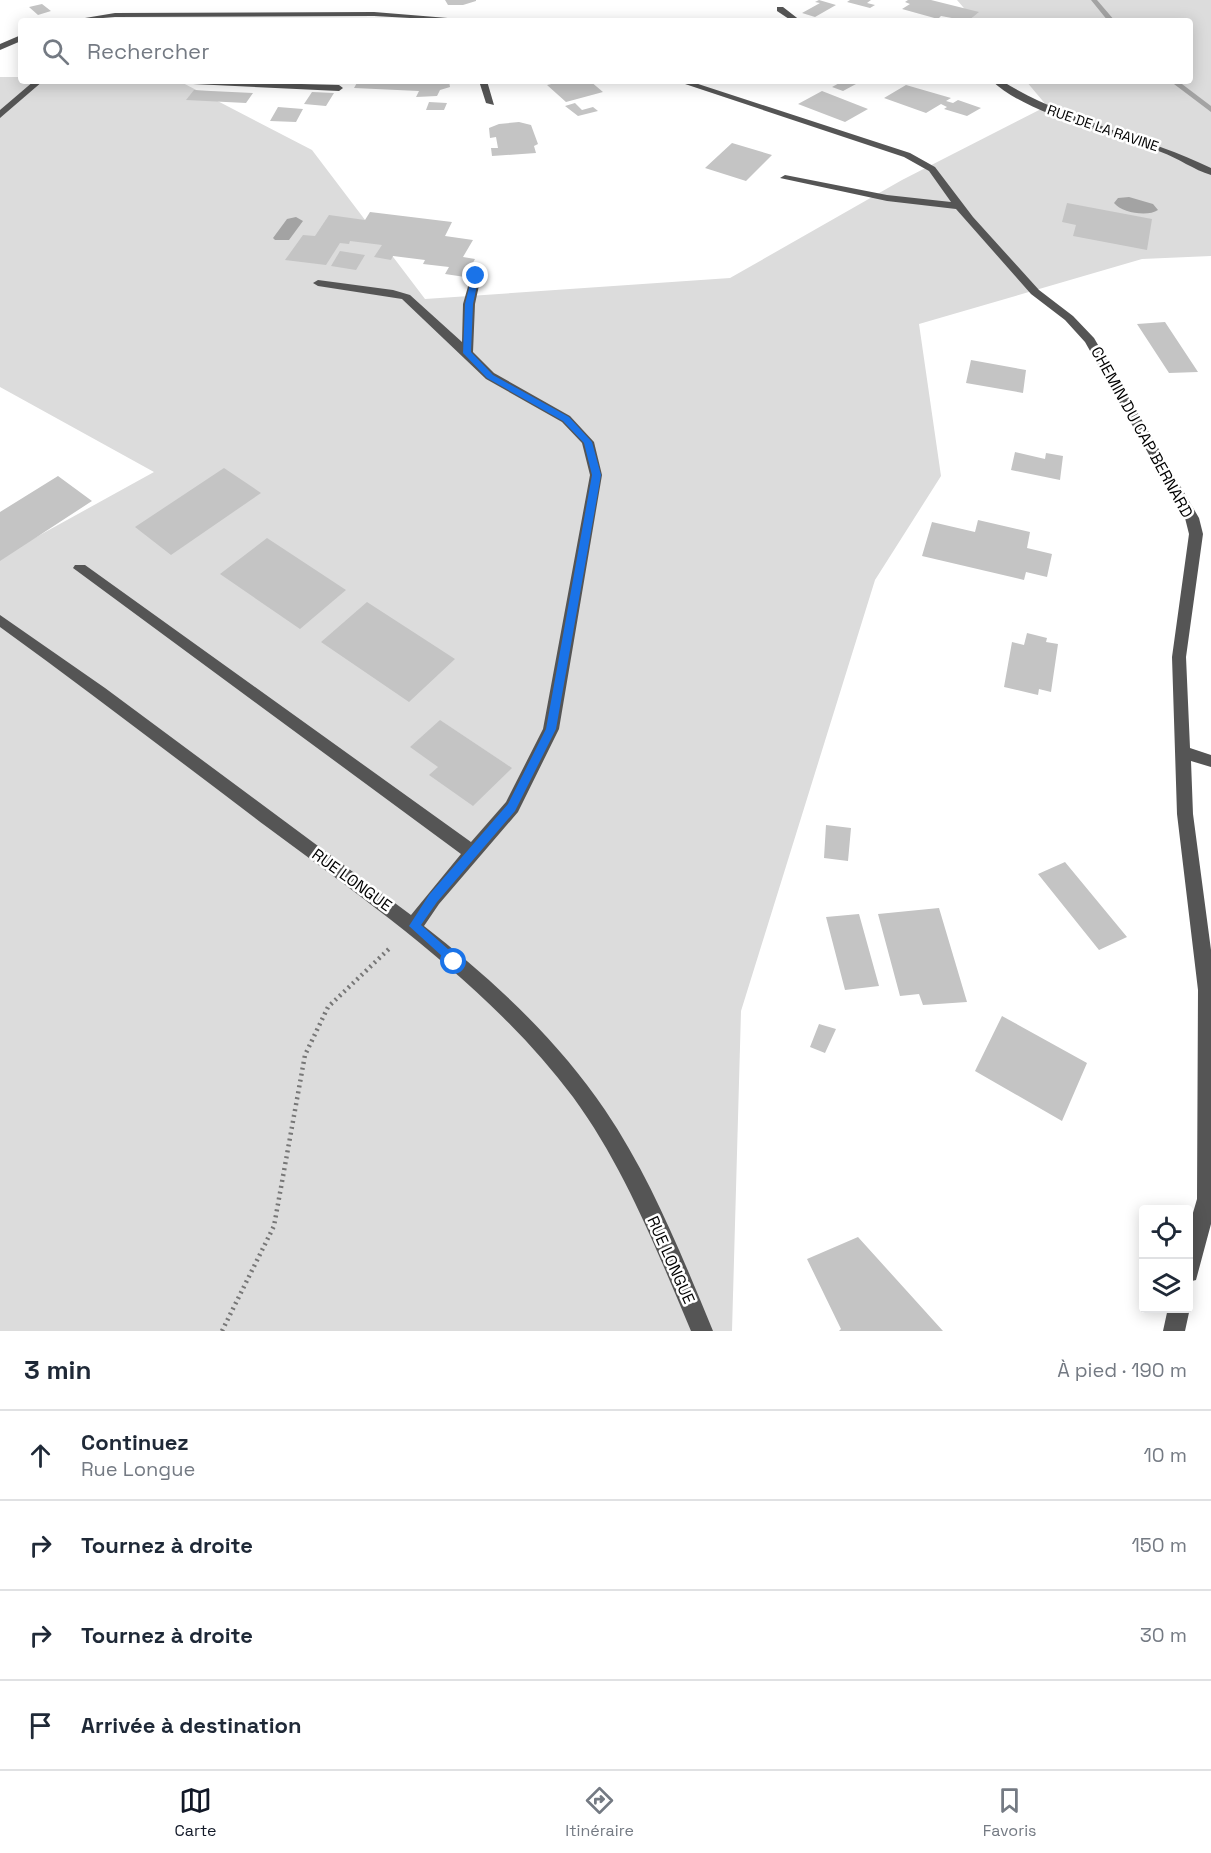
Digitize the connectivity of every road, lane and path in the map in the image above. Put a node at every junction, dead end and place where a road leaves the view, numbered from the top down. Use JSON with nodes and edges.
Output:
{"nodes":[{"id":1,"x":780,"y":9,"type":"dead end"},
{"id":2,"x":296,"y":14,"type":"junction"},
{"id":3,"x":374,"y":14,"type":"junction"},
{"id":4,"x":94,"y":18,"type":"edge"},
{"id":5,"x":289,"y":18,"type":"edge"},
{"id":6,"x":378,"y":18,"type":"edge"},
{"id":7,"x":423,"y":18,"type":"edge"},
{"id":8,"x":793,"y":18,"type":"edge"},
{"id":9,"x":18,"y":39,"type":"edge"},
{"id":10,"x":0,"y":47,"type":"edge"},
{"id":11,"x":36,"y":84,"type":"edge"},
{"id":12,"x":256,"y":84,"type":"edge"},
{"id":13,"x":484,"y":84,"type":"edge"},
{"id":14,"x":689,"y":84,"type":"edge"},
{"id":15,"x":1000,"y":84,"type":"edge"},
{"id":16,"x":339,"y":88,"type":"dead end"},
{"id":17,"x":491,"y":103,"type":"dead end"},
{"id":18,"x":0,"y":116,"type":"edge"},
{"id":19,"x":1211,"y":172,"type":"edge"},
{"id":20,"x":785,"y":178,"type":"dead end"},
{"id":21,"x":960,"y":206,"type":"junction"},
{"id":22,"x":476,"y":276,"type":"dead end"},
{"id":23,"x":318,"y":283,"type":"dead end"},
{"id":24,"x":467,"y":353,"type":"junction"},
{"id":25,"x":80,"y":568,"type":"dead end"},
{"id":26,"x":0,"y":620,"type":"edge"},
{"id":27,"x":1183,"y":752,"type":"junction"},
{"id":28,"x":1211,"y":761,"type":"edge"},
{"id":29,"x":472,"y":852,"type":"junction"},
{"id":30,"x":414,"y":926,"type":"junction"},
{"id":31,"x":1191,"y":1259,"type":"edge"},
{"id":32,"x":1178,"y":1313,"type":"edge"},
{"id":33,"x":222,"y":1331,"type":"edge"},
{"id":34,"x":702,"y":1331,"type":"edge"},
{"id":35,"x":1174,"y":1331,"type":"edge"}],
"edges":[{"from":1,"to":8,"type":"street"},
{"from":2,"to":3,"type":"street"},
{"from":2,"to":4,"type":"street"},
{"from":2,"to":5,"type":"street"},
{"from":3,"to":6,"type":"street"},
{"from":3,"to":7,"type":"street"},
{"from":9,"to":10,"type":"street"},
{"from":11,"to":18,"type":"street"},
{"from":12,"to":16,"type":"street"},
{"from":13,"to":17,"type":"street"},
{"from":14,"to":21,"type":"street","name":"CHEMIN DU CAP BERNARD"},
{"from":15,"to":19,"type":"street","name":"RUE DE LA RAVINE"},
{"from":20,"to":21,"type":"street"},
{"from":21,"to":27,"type":"street","name":"CHEMIN DU CAP BERNARD"},
{"from":22,"to":24,"type":"street"},
{"from":23,"to":24,"type":"street"},
{"from":24,"to":29,"type":"street"},
{"from":25,"to":29,"type":"street"},
{"from":26,"to":30,"type":"street","name":"RUE LONGUE"},
{"from":27,"to":28,"type":"street"},
{"from":27,"to":31,"type":"street","name":"CHEMIN DU CAP BERNARD"},
{"from":29,"to":30,"type":"street"},
{"from":30,"to":33,"type":"path"},
{"from":30,"to":34,"type":"street","name":"RUE LONGUE"},
{"from":32,"to":35,"type":"street"}]}
